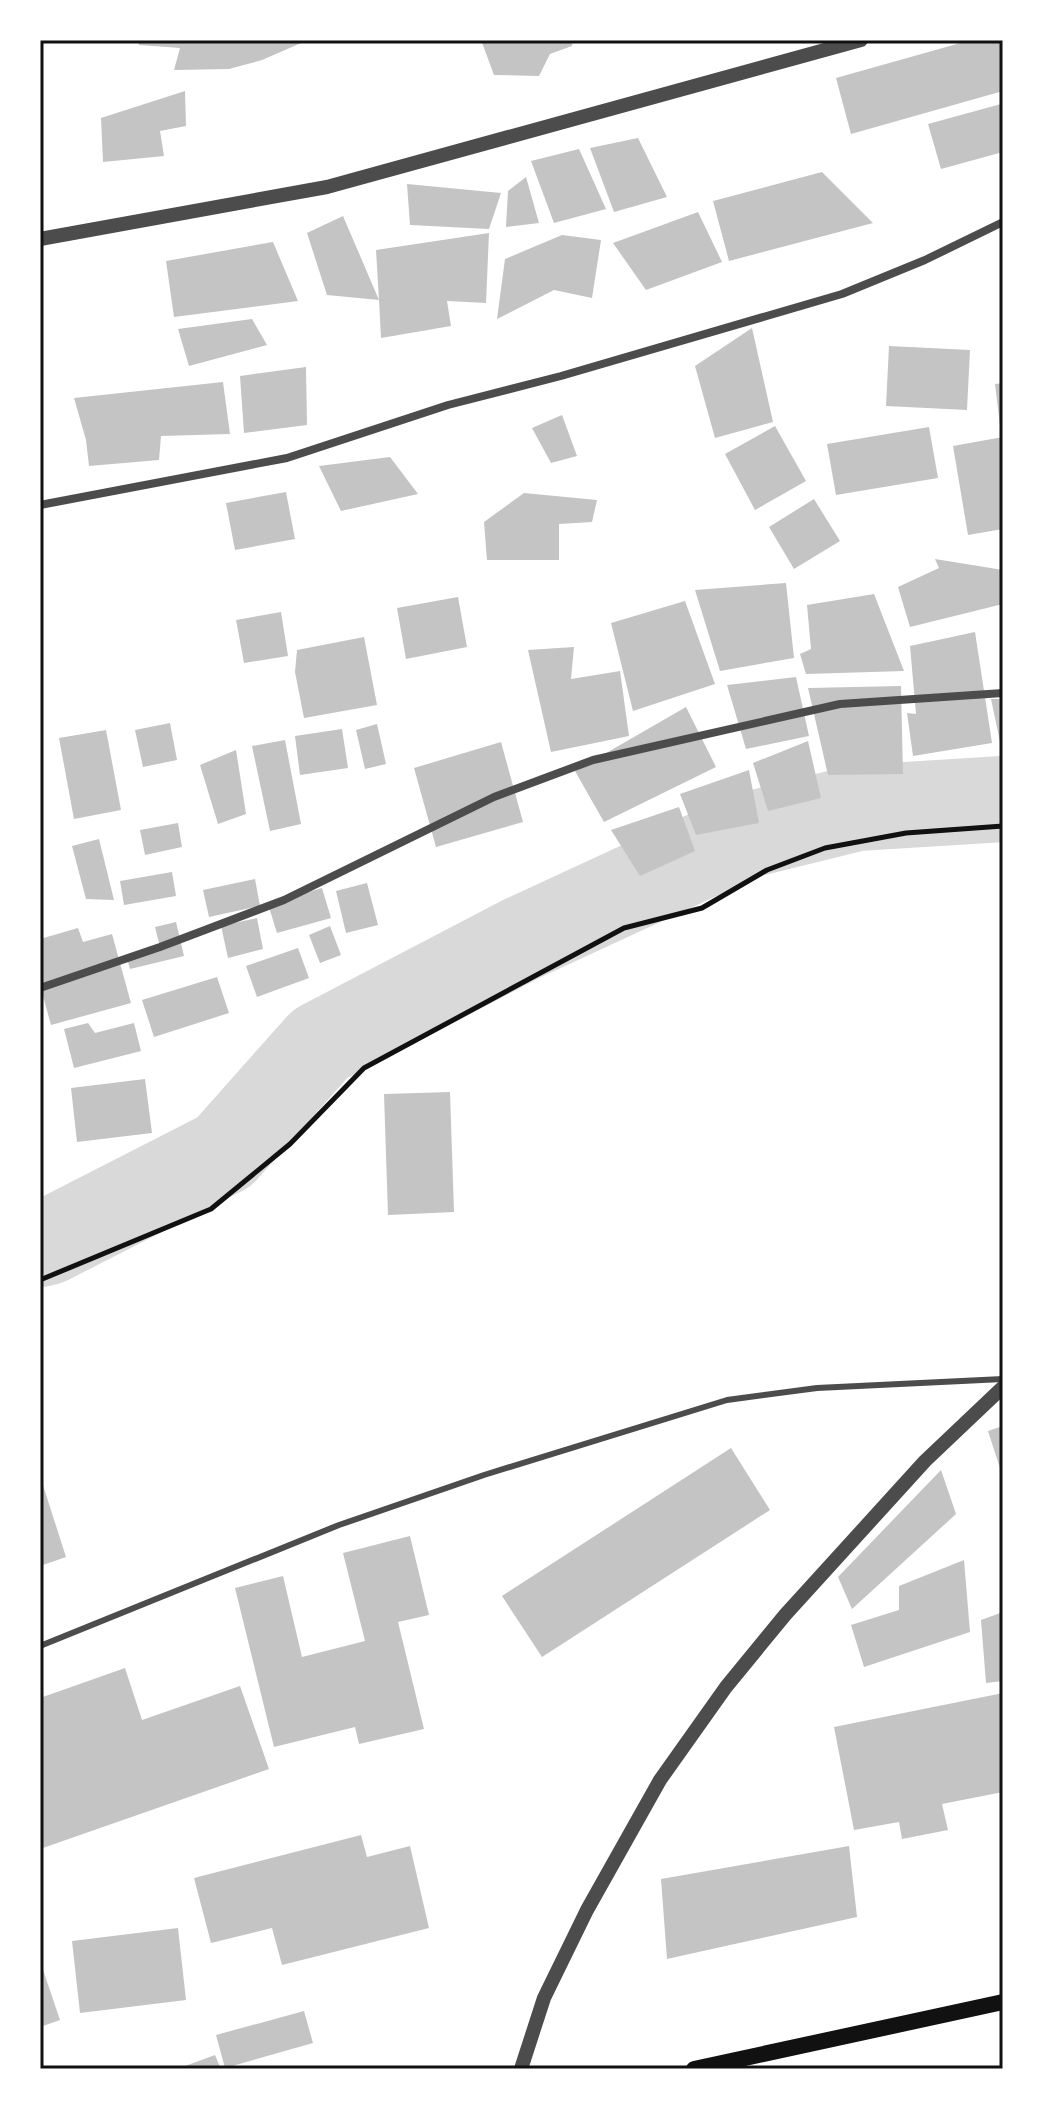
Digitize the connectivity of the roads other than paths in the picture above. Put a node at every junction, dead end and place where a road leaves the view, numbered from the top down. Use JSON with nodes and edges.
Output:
{"nodes":[{"id":1,"x":861,"y":40,"type":"edge"},
{"id":2,"x":1003,"y":222,"type":"edge"},
{"id":3,"x":40,"y":239,"type":"edge"},
{"id":4,"x":40,"y":505,"type":"edge"},
{"id":5,"x":1003,"y":693,"type":"edge"},
{"id":6,"x":40,"y":988,"type":"edge"},
{"id":7,"x":1003,"y":1379,"type":"edge"},
{"id":8,"x":1003,"y":1387,"type":"edge"},
{"id":9,"x":40,"y":1646,"type":"edge"},
{"id":10,"x":1003,"y":2002,"type":"edge"},
{"id":11,"x":521,"y":2069,"type":"edge"},
{"id":12,"x":694,"y":2069,"type":"edge"}],
"edges":[{"from":1,"to":3,"type":"street"},
{"from":2,"to":4,"type":"street"},
{"from":5,"to":6,"type":"street"},
{"from":7,"to":9,"type":"lane"},
{"from":8,"to":11,"type":"street"},
{"from":10,"to":12,"type":"main road"}]}
